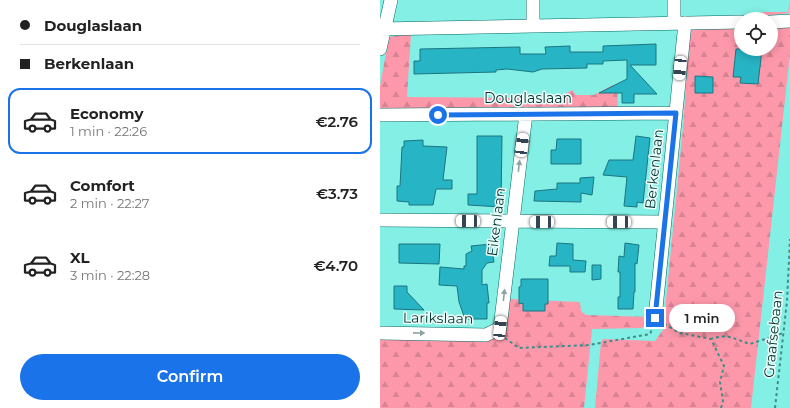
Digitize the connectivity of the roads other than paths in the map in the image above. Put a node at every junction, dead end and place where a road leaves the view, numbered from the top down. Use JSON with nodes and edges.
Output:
{"nodes":[{"id":1,"x":390,"y":0,"type":"edge"},
{"id":2,"x":533,"y":0,"type":"edge"},
{"id":3,"x":674,"y":0,"type":"edge"},
{"id":4,"x":790,"y":21,"type":"edge"},
{"id":5,"x":734,"y":22,"type":"edge"},
{"id":6,"x":778,"y":22,"type":"edge"},
{"id":7,"x":679,"y":23,"type":"junction"},
{"id":8,"x":533,"y":26,"type":"junction"},
{"id":9,"x":382,"y":29,"type":"edge"},
{"id":10,"x":380,"y":49,"type":"edge"},
{"id":11,"x":676,"y":113,"type":"junction"},
{"id":12,"x":526,"y":114,"type":"junction"},
{"id":13,"x":380,"y":115,"type":"edge"},
{"id":14,"x":380,"y":220,"type":"edge"},
{"id":15,"x":512,"y":222,"type":"junction"},
{"id":16,"x":664,"y":222,"type":"junction"},
{"id":17,"x":655,"y":318,"type":"road end"},
{"id":18,"x":494,"y":331,"type":"joint"},
{"id":19,"x":380,"y":333,"type":"edge"}],
"edges":[{"from":1,"to":9,"type":"street"},
{"from":2,"to":8,"type":"street"},
{"from":3,"to":7,"type":"street","name":"Berkenlaan"},
{"from":4,"to":6,"type":"street"},
{"from":5,"to":7,"type":"street"},
{"from":7,"to":8,"type":"street"},
{"from":7,"to":11,"type":"street","name":"Berkenlaan"},
{"from":8,"to":9,"type":"street"},
{"from":9,"to":10,"type":"street"},
{"from":11,"to":12,"type":"street","name":"Douglaslaan"},
{"from":11,"to":16,"type":"street","name":"Berkenlaan"},
{"from":12,"to":13,"type":"street","name":"Douglaslaan"},
{"from":15,"to":12,"type":"street","name":"Eikenlaan","one_way":true},
{"from":14,"to":15,"type":"street"},
{"from":15,"to":16,"type":"street"},
{"from":18,"to":15,"type":"street","name":"Eikenlaan","one_way":true},
{"from":16,"to":17,"type":"street","name":"Berkenlaan"},
{"from":19,"to":18,"type":"street","name":"Larikslaan","one_way":true}]}
